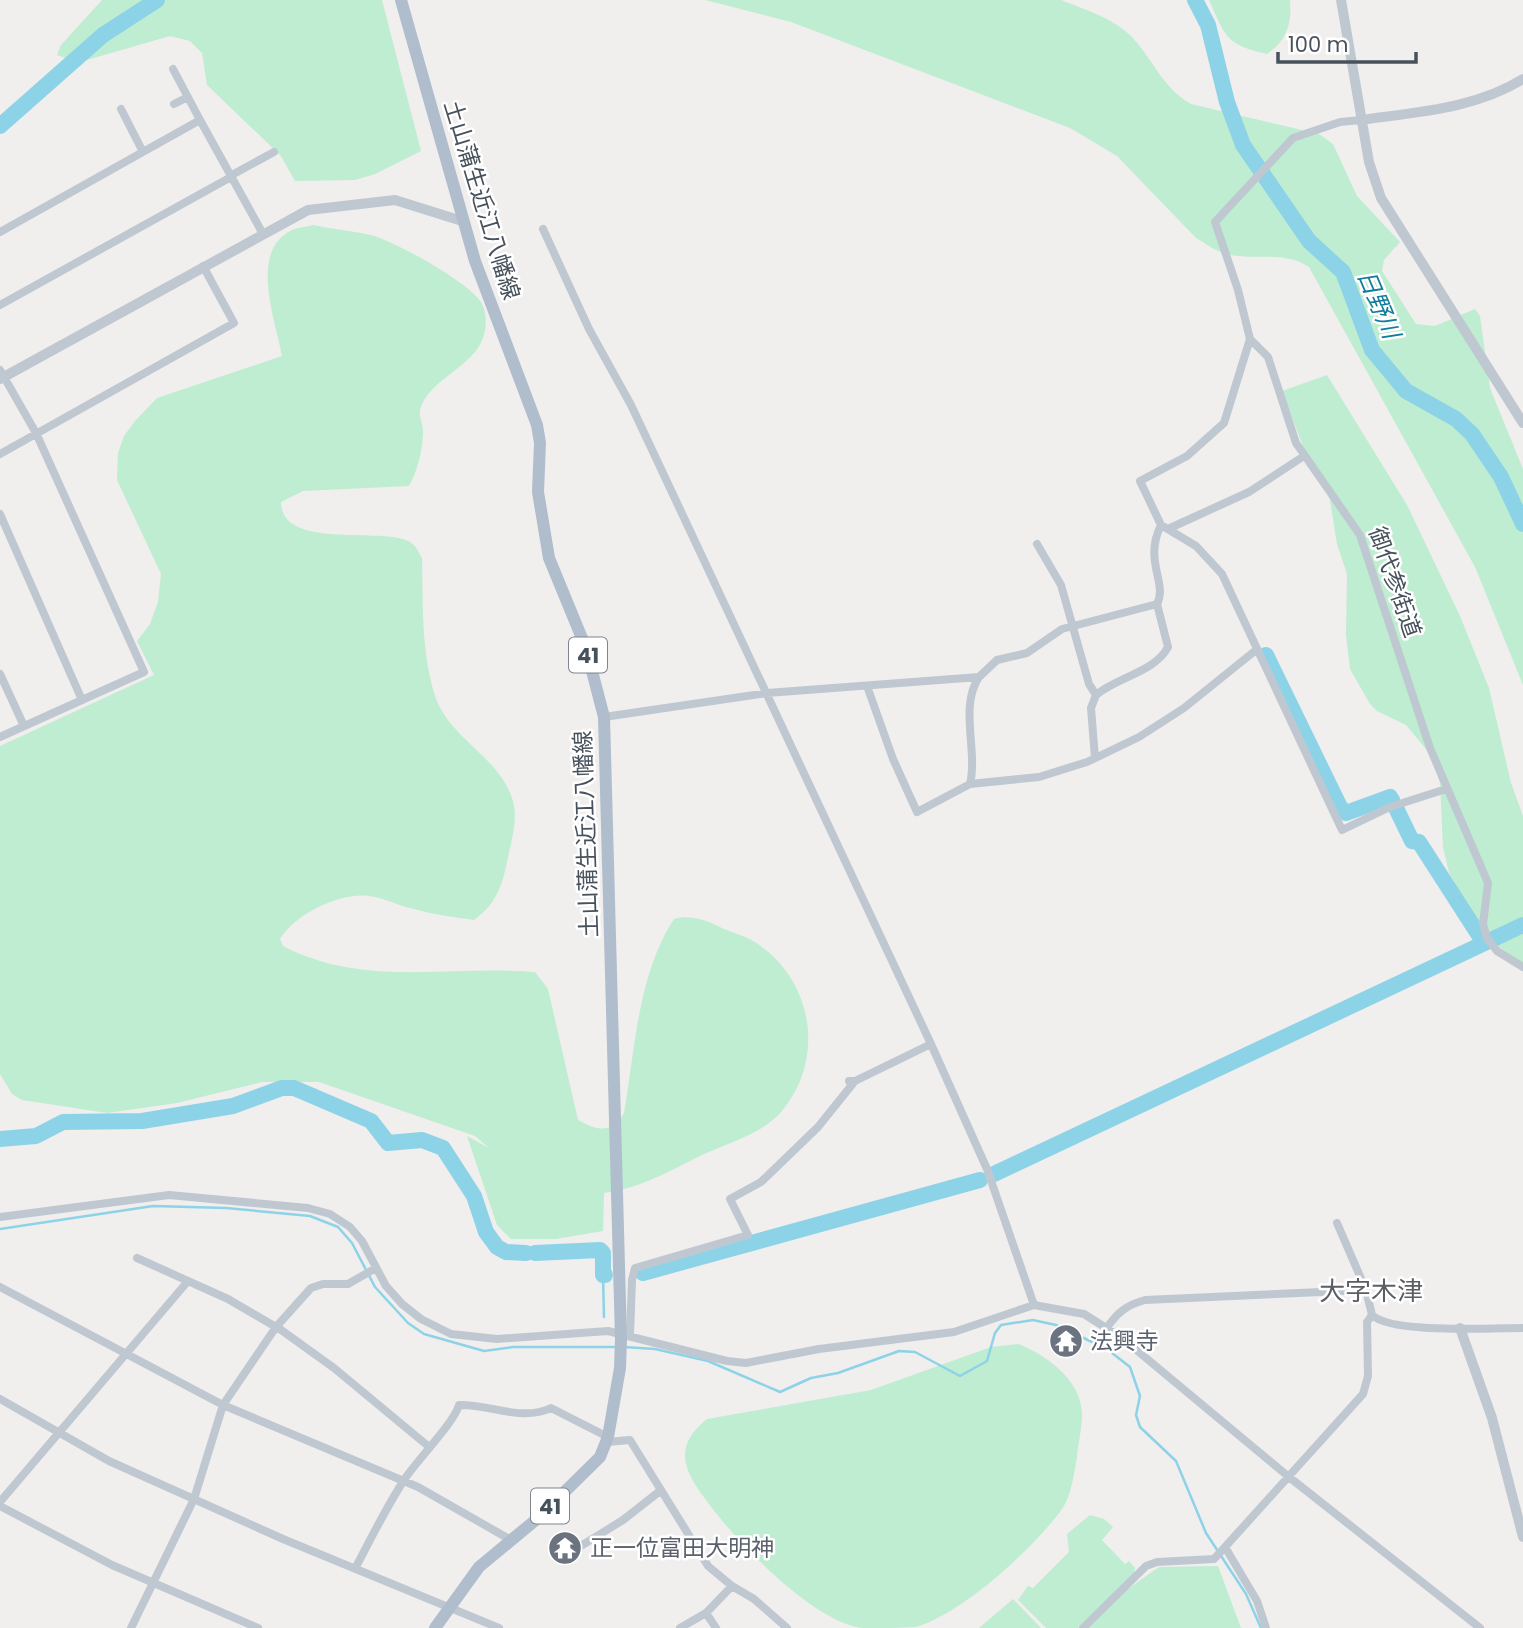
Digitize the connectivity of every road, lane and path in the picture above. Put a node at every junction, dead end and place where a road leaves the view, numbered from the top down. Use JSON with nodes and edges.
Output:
{"nodes":[{"id":1,"x":401,"y":0,"type":"edge"},
{"id":2,"x":1340,"y":0,"type":"edge"},
{"id":3,"x":173,"y":69,"type":"dead end"},
{"id":4,"x":1523,"y":79,"type":"edge"},
{"id":5,"x":188,"y":97,"type":"junction"},
{"id":6,"x":174,"y":104,"type":"dead end"},
{"id":7,"x":121,"y":109,"type":"dead end"},
{"id":8,"x":200,"y":120,"type":"junction"},
{"id":9,"x":1361,"y":120,"type":"junction"},
{"id":10,"x":144,"y":152,"type":"junction"},
{"id":11,"x":274,"y":152,"type":"dead end"},
{"id":12,"x":231,"y":177,"type":"junction"},
{"id":13,"x":462,"y":221,"type":"junction"},
{"id":14,"x":543,"y":229,"type":"dead end"},
{"id":15,"x":0,"y":232,"type":"edge"},
{"id":16,"x":263,"y":234,"type":"junction"},
{"id":17,"x":203,"y":266,"type":"junction"},
{"id":18,"x":0,"y":305,"type":"edge"},
{"id":19,"x":1250,"y":339,"type":"junction"},
{"id":20,"x":1,"y":375,"type":"edge"},
{"id":21,"x":1523,"y":423,"type":"edge"},
{"id":22,"x":36,"y":433,"type":"junction"},
{"id":23,"x":0,"y":454,"type":"edge"},
{"id":24,"x":1304,"y":456,"type":"junction"},
{"id":25,"x":0,"y":514,"type":"edge"},
{"id":26,"x":1165,"y":527,"type":"junction"},
{"id":27,"x":1037,"y":544,"type":"dead end"},
{"id":28,"x":1157,"y":604,"type":"junction"},
{"id":29,"x":1071,"y":626,"type":"junction"},
{"id":30,"x":1256,"y":650,"type":"junction"},
{"id":31,"x":0,"y":674,"type":"edge"},
{"id":32,"x":979,"y":677,"type":"junction"},
{"id":33,"x":867,"y":686,"type":"junction"},
{"id":34,"x":767,"y":693,"type":"junction"},
{"id":35,"x":1096,"y":695,"type":"junction"},
{"id":36,"x":82,"y":700,"type":"junction"},
{"id":37,"x":604,"y":718,"type":"junction"},
{"id":38,"x":24,"y":726,"type":"junction"},
{"id":39,"x":0,"y":737,"type":"edge"},
{"id":40,"x":1095,"y":758,"type":"junction"},
{"id":41,"x":970,"y":784,"type":"junction"},
{"id":42,"x":1446,"y":789,"type":"junction"},
{"id":43,"x":1523,"y":967,"type":"edge"},
{"id":44,"x":931,"y":1044,"type":"junction"},
{"id":45,"x":0,"y":1217,"type":"edge"},
{"id":46,"x":1337,"y":1223,"type":"dead end"},
{"id":47,"x":137,"y":1258,"type":"dead end"},
{"id":48,"x":374,"y":1269,"type":"junction"},
{"id":49,"x":188,"y":1281,"type":"junction"},
{"id":50,"x":0,"y":1287,"type":"edge"},
{"id":51,"x":1366,"y":1290,"type":"junction"},
{"id":52,"x":1034,"y":1305,"type":"junction"},
{"id":53,"x":1372,"y":1315,"type":"junction"},
{"id":54,"x":276,"y":1327,"type":"junction"},
{"id":55,"x":1460,"y":1328,"type":"junction"},
{"id":56,"x":1523,"y":1328,"type":"edge"},
{"id":57,"x":1106,"y":1329,"type":"junction"},
{"id":58,"x":624,"y":1336,"type":"junction"},
{"id":59,"x":126,"y":1356,"type":"junction"},
{"id":60,"x":0,"y":1399,"type":"edge"},
{"id":61,"x":223,"y":1405,"type":"junction"},
{"id":62,"x":57,"y":1432,"type":"junction"},
{"id":63,"x":608,"y":1440,"type":"junction"},
{"id":64,"x":428,"y":1446,"type":"junction"},
{"id":65,"x":1289,"y":1477,"type":"junction"},
{"id":66,"x":404,"y":1480,"type":"junction"},
{"id":67,"x":660,"y":1491,"type":"junction"},
{"id":68,"x":194,"y":1499,"type":"junction"},
{"id":69,"x":0,"y":1504,"type":"edge"},
{"id":70,"x":1523,"y":1537,"type":"edge"},
{"id":71,"x":510,"y":1540,"type":"junction"},
{"id":72,"x":1224,"y":1548,"type":"junction"},
{"id":73,"x":563,"y":1557,"type":"dead end"},
{"id":74,"x":356,"y":1567,"type":"junction"},
{"id":75,"x":153,"y":1583,"type":"junction"},
{"id":76,"x":733,"y":1586,"type":"junction"},
{"id":77,"x":447,"y":1609,"type":"junction"},
{"id":78,"x":706,"y":1612,"type":"junction"},
{"id":79,"x":131,"y":1628,"type":"edge"},
{"id":80,"x":258,"y":1628,"type":"edge"},
{"id":81,"x":435,"y":1628,"type":"edge"},
{"id":82,"x":499,"y":1628,"type":"edge"},
{"id":83,"x":680,"y":1628,"type":"edge"},
{"id":84,"x":716,"y":1628,"type":"edge"},
{"id":85,"x":788,"y":1628,"type":"edge"},
{"id":86,"x":1083,"y":1628,"type":"edge"},
{"id":87,"x":1266,"y":1628,"type":"edge"},
{"id":88,"x":1480,"y":1628,"type":"edge"}],
"edges":[{"from":1,"to":13,"type":"main road","name":"土山蒲生近江八幡線","number":"41"},
{"from":2,"to":9,"type":"street"},
{"from":3,"to":5,"type":"street"},
{"from":4,"to":9,"type":"street"},
{"from":5,"to":6,"type":"street"},
{"from":5,"to":8,"type":"street"},
{"from":7,"to":10,"type":"street"},
{"from":8,"to":10,"type":"street"},
{"from":8,"to":12,"type":"street"},
{"from":9,"to":19,"type":"street","name":"御代参街道"},
{"from":9,"to":21,"type":"street"},
{"from":10,"to":15,"type":"street"},
{"from":11,"to":12,"type":"street"},
{"from":12,"to":16,"type":"street"},
{"from":12,"to":18,"type":"street"},
{"from":13,"to":16,"type":"street"},
{"from":13,"to":37,"type":"main road","name":"土山蒲生近江八幡線","number":"41"},
{"from":14,"to":34,"type":"street"},
{"from":16,"to":17,"type":"street"},
{"from":17,"to":20,"type":"street"},
{"from":17,"to":22,"type":"street"},
{"from":19,"to":24,"type":"street","name":"御代参街道"},
{"from":19,"to":26,"type":"street"},
{"from":20,"to":22,"type":"street"},
{"from":22,"to":23,"type":"street"},
{"from":22,"to":36,"type":"street"},
{"from":24,"to":26,"type":"street"},
{"from":24,"to":42,"type":"street","name":"御代参街道"},
{"from":25,"to":36,"type":"street"},
{"from":26,"to":28,"type":"street"},
{"from":26,"to":30,"type":"street"},
{"from":27,"to":29,"type":"street"},
{"from":28,"to":29,"type":"street"},
{"from":28,"to":35,"type":"street"},
{"from":29,"to":32,"type":"street"},
{"from":29,"to":35,"type":"street"},
{"from":30,"to":40,"type":"street"},
{"from":30,"to":42,"type":"street"},
{"from":31,"to":38,"type":"street"},
{"from":32,"to":33,"type":"street"},
{"from":32,"to":41,"type":"street"},
{"from":33,"to":34,"type":"street"},
{"from":33,"to":41,"type":"street"},
{"from":34,"to":37,"type":"street"},
{"from":34,"to":44,"type":"street"},
{"from":35,"to":40,"type":"street"},
{"from":36,"to":38,"type":"street"},
{"from":37,"to":58,"type":"main road","name":"土山蒲生近江八幡線","number":"41"},
{"from":38,"to":39,"type":"street"},
{"from":40,"to":41,"type":"street"},
{"from":42,"to":43,"type":"street","name":"御代参街道"},
{"from":44,"to":52,"type":"street"},
{"from":44,"to":58,"type":"street"},
{"from":45,"to":48,"type":"street"},
{"from":46,"to":51,"type":"street"},
{"from":47,"to":49,"type":"street"},
{"from":48,"to":54,"type":"street"},
{"from":48,"to":58,"type":"street"},
{"from":49,"to":54,"type":"street"},
{"from":49,"to":59,"type":"street"},
{"from":50,"to":59,"type":"street"},
{"from":51,"to":53,"type":"street"},
{"from":51,"to":57,"type":"street"},
{"from":52,"to":57,"type":"street"},
{"from":52,"to":58,"type":"street"},
{"from":53,"to":55,"type":"street"},
{"from":53,"to":65,"type":"street"},
{"from":54,"to":61,"type":"street"},
{"from":54,"to":64,"type":"street"},
{"from":55,"to":56,"type":"street"},
{"from":55,"to":70,"type":"street"},
{"from":57,"to":65,"type":"street"},
{"from":58,"to":63,"type":"main road","name":"土山蒲生近江八幡線","number":"41"},
{"from":59,"to":61,"type":"street"},
{"from":59,"to":62,"type":"street"},
{"from":60,"to":62,"type":"street"},
{"from":61,"to":66,"type":"street"},
{"from":61,"to":68,"type":"street"},
{"from":62,"to":68,"type":"street"},
{"from":62,"to":69,"type":"street"},
{"from":63,"to":64,"type":"street"},
{"from":63,"to":67,"type":"street"},
{"from":63,"to":71,"type":"main road","name":"土山蒲生近江八幡線","number":"41"},
{"from":64,"to":66,"type":"street"},
{"from":65,"to":72,"type":"street"},
{"from":65,"to":88,"type":"street"},
{"from":66,"to":71,"type":"street"},
{"from":66,"to":74,"type":"street"},
{"from":67,"to":73,"type":"street"},
{"from":67,"to":76,"type":"street"},
{"from":68,"to":74,"type":"street"},
{"from":68,"to":75,"type":"street"},
{"from":69,"to":75,"type":"street"},
{"from":71,"to":77,"type":"main road","name":"土山蒲生近江八幡線","number":"41"},
{"from":72,"to":86,"type":"street"},
{"from":72,"to":87,"type":"street"},
{"from":74,"to":77,"type":"street"},
{"from":75,"to":79,"type":"street"},
{"from":75,"to":80,"type":"street"},
{"from":76,"to":78,"type":"street"},
{"from":76,"to":85,"type":"street"},
{"from":77,"to":81,"type":"main road","name":"土山蒲生近江八幡線","number":"41"},
{"from":77,"to":82,"type":"street"},
{"from":78,"to":83,"type":"street"},
{"from":78,"to":84,"type":"street"}]}
